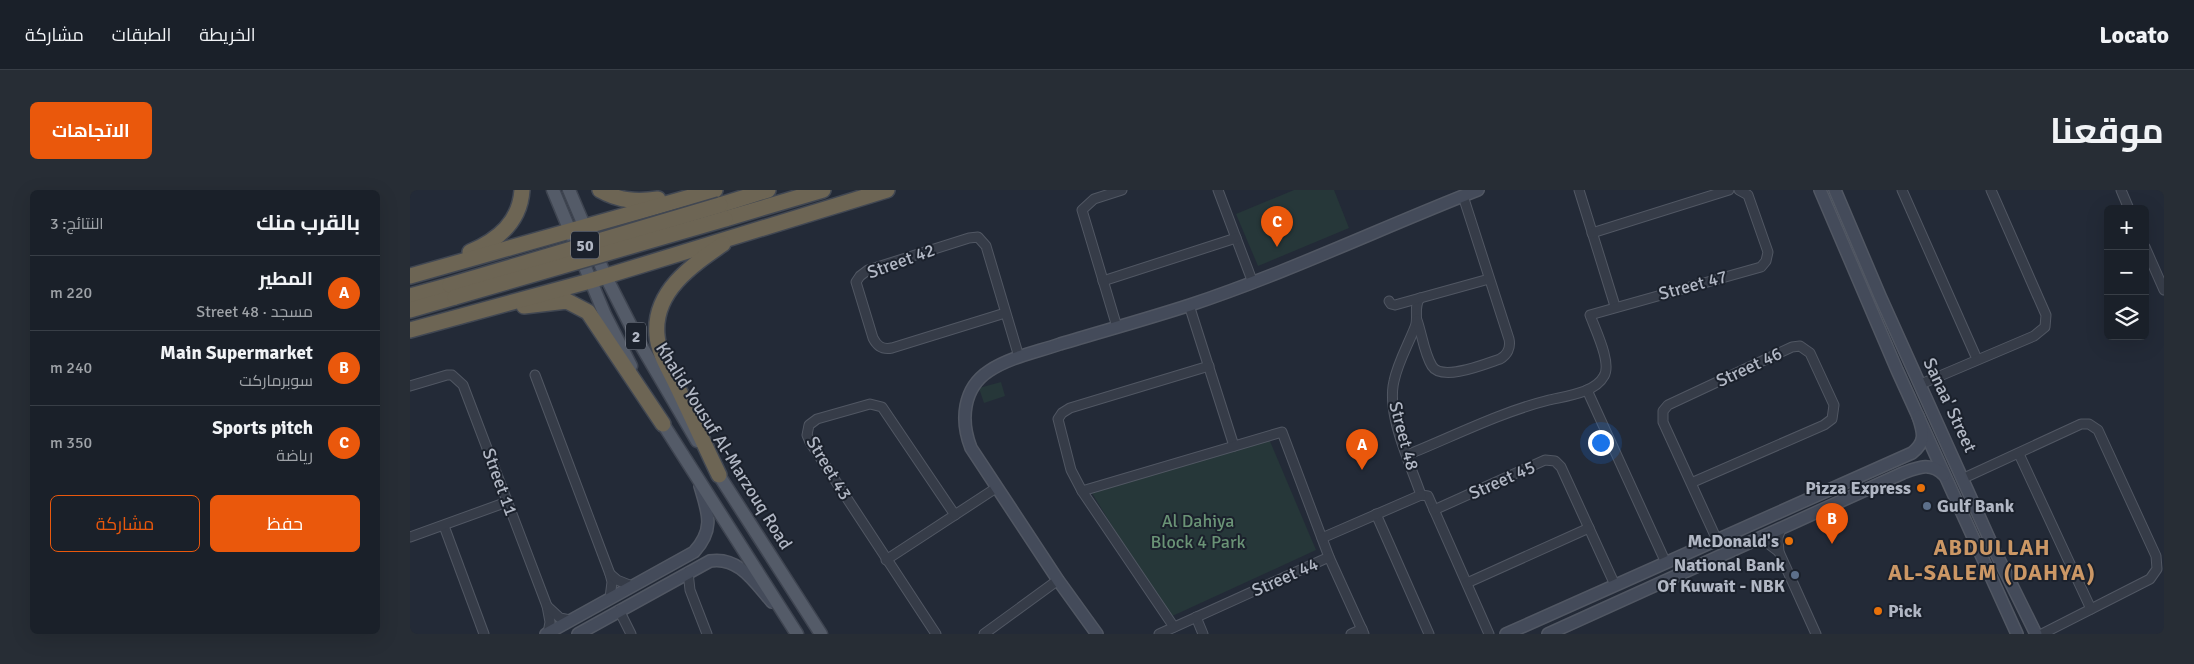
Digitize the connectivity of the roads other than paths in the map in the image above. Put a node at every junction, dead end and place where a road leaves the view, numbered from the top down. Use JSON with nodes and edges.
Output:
{"nodes":[{"id":1,"x":522,"y":190,"type":"edge"},
{"id":2,"x":553,"y":190,"type":"edge"},
{"id":3,"x":569,"y":190,"type":"edge"},
{"id":4,"x":600,"y":190,"type":"edge"},
{"id":5,"x":768,"y":190,"type":"edge"},
{"id":6,"x":822,"y":190,"type":"edge"},
{"id":7,"x":887,"y":190,"type":"edge"},
{"id":8,"x":1122,"y":190,"type":"edge"},
{"id":9,"x":1218,"y":190,"type":"edge"},
{"id":10,"x":1478,"y":190,"type":"edge"},
{"id":11,"x":1578,"y":190,"type":"edge"},
{"id":12,"x":1729,"y":190,"type":"edge"},
{"id":13,"x":1739,"y":190,"type":"edge"},
{"id":14,"x":1820,"y":190,"type":"edge"},
{"id":15,"x":1835,"y":190,"type":"edge"},
{"id":16,"x":1902,"y":190,"type":"edge"},
{"id":17,"x":1991,"y":190,"type":"edge"},
{"id":18,"x":2121,"y":190,"type":"edge"},
{"id":19,"x":712,"y":191,"type":"edge"},
{"id":20,"x":1463,"y":196,"type":"junction"},
{"id":21,"x":2127,"y":205,"type":"edge"},
{"id":22,"x":722,"y":212,"type":"junction"},
{"id":23,"x":629,"y":214,"type":"junction"},
{"id":24,"x":584,"y":227,"type":"junction"},
{"id":25,"x":569,"y":231,"type":"junction"},
{"id":26,"x":1592,"y":233,"type":"junction"},
{"id":27,"x":738,"y":234,"type":"junction"},
{"id":28,"x":1236,"y":238,"type":"junction"},
{"id":29,"x":517,"y":246,"type":"junction"},
{"id":30,"x":2147,"y":250,"type":"edge"},
{"id":31,"x":647,"y":262,"type":"junction"},
{"id":32,"x":426,"y":271,"type":"junction"},
{"id":33,"x":410,"y":276,"type":"edge"},
{"id":34,"x":606,"y":276,"type":"junction"},
{"id":35,"x":1489,"y":279,"type":"junction"},
{"id":36,"x":590,"y":280,"type":"junction"},
{"id":37,"x":1104,"y":281,"type":"junction"},
{"id":38,"x":1253,"y":283,"type":"junction"},
{"id":39,"x":2164,"y":290,"type":"edge"},
{"id":40,"x":452,"y":291,"type":"junction"},
{"id":41,"x":410,"y":296,"type":"edge"},
{"id":42,"x":532,"y":296,"type":"junction"},
{"id":43,"x":1880,"y":296,"type":"junction"},
{"id":44,"x":1420,"y":298,"type":"junction"},
{"id":45,"x":1389,"y":301,"type":"dead end"},
{"id":46,"x":1868,"y":302,"type":"junction"},
{"id":47,"x":1189,"y":305,"type":"junction"},
{"id":48,"x":1615,"y":306,"type":"junction"},
{"id":49,"x":410,"y":310,"type":"edge"},
{"id":50,"x":1005,"y":313,"type":"junction"},
{"id":51,"x":465,"y":315,"type":"junction"},
{"id":52,"x":1889,"y":315,"type":"junction"},
{"id":53,"x":1418,"y":320,"type":"junction"},
{"id":54,"x":1876,"y":322,"type":"junction"},
{"id":55,"x":1117,"y":327,"type":"junction"},
{"id":56,"x":410,"y":330,"type":"edge"},
{"id":57,"x":1019,"y":357,"type":"junction"},
{"id":58,"x":1977,"y":359,"type":"junction"},
{"id":59,"x":1209,"y":366,"type":"junction"},
{"id":60,"x":535,"y":375,"type":"dead end"},
{"id":61,"x":1921,"y":384,"type":"junction"},
{"id":62,"x":410,"y":386,"type":"edge"},
{"id":63,"x":1587,"y":390,"type":"junction"},
{"id":64,"x":1918,"y":416,"type":"junction"},
{"id":65,"x":663,"y":424,"type":"junction"},
{"id":66,"x":1234,"y":446,"type":"junction"},
{"id":67,"x":2019,"y":454,"type":"junction"},
{"id":68,"x":1407,"y":455,"type":"junction"},
{"id":69,"x":1899,"y":459,"type":"junction"},
{"id":70,"x":1903,"y":473,"type":"junction"},
{"id":71,"x":719,"y":475,"type":"junction"},
{"id":72,"x":1946,"y":477,"type":"junction"},
{"id":73,"x":1964,"y":478,"type":"junction"},
{"id":74,"x":698,"y":479,"type":"junction"},
{"id":75,"x":1691,"y":483,"type":"junction"},
{"id":76,"x":996,"y":488,"type":"junction"},
{"id":77,"x":1082,"y":491,"type":"junction"},
{"id":78,"x":1421,"y":495,"type":"junction"},
{"id":79,"x":507,"y":502,"type":"junction"},
{"id":80,"x":1434,"y":510,"type":"junction"},
{"id":81,"x":1376,"y":514,"type":"junction"},
{"id":82,"x":955,"y":515,"type":"junction"},
{"id":83,"x":444,"y":526,"type":"junction"},
{"id":84,"x":1589,"y":528,"type":"junction"},
{"id":85,"x":1781,"y":529,"type":"junction"},
{"id":86,"x":410,"y":537,"type":"edge"},
{"id":87,"x":1322,"y":538,"type":"junction"},
{"id":88,"x":1717,"y":540,"type":"junction"},
{"id":89,"x":1757,"y":541,"type":"junction"},
{"id":90,"x":1993,"y":547,"type":"junction"},
{"id":91,"x":1779,"y":552,"type":"junction"},
{"id":92,"x":1979,"y":552,"type":"junction"},
{"id":93,"x":1329,"y":557,"type":"junction"},
{"id":94,"x":886,"y":560,"type":"junction"},
{"id":95,"x":1666,"y":562,"type":"junction"},
{"id":96,"x":2003,"y":568,"type":"junction"},
{"id":97,"x":1650,"y":570,"type":"junction"},
{"id":98,"x":688,"y":572,"type":"junction"},
{"id":99,"x":610,"y":574,"type":"junction"},
{"id":100,"x":1990,"y":576,"type":"junction"},
{"id":101,"x":677,"y":578,"type":"junction"},
{"id":102,"x":1674,"y":578,"type":"junction"},
{"id":103,"x":1058,"y":580,"type":"junction"},
{"id":104,"x":637,"y":583,"type":"junction"},
{"id":105,"x":1467,"y":583,"type":"junction"},
{"id":106,"x":1615,"y":585,"type":"junction"},
{"id":107,"x":1659,"y":585,"type":"junction"},
{"id":108,"x":690,"y":590,"type":"junction"},
{"id":109,"x":650,"y":593,"type":"junction"},
{"id":110,"x":610,"y":598,"type":"junction"},
{"id":111,"x":547,"y":606,"type":"junction"},
{"id":112,"x":594,"y":607,"type":"junction"},
{"id":113,"x":2091,"y":609,"type":"junction"},
{"id":114,"x":619,"y":610,"type":"junction"},
{"id":115,"x":1196,"y":617,"type":"junction"},
{"id":116,"x":573,"y":618,"type":"junction"},
{"id":117,"x":602,"y":620,"type":"junction"},
{"id":118,"x":1174,"y":627,"type":"junction"},
{"id":119,"x":582,"y":632,"type":"edge"},
{"id":120,"x":1363,"y":632,"type":"edge"},
{"id":121,"x":547,"y":633,"type":"edge"},
{"id":122,"x":484,"y":634,"type":"edge"},
{"id":123,"x":631,"y":634,"type":"edge"},
{"id":124,"x":707,"y":634,"type":"edge"},
{"id":125,"x":797,"y":634,"type":"edge"},
{"id":126,"x":821,"y":634,"type":"edge"},
{"id":127,"x":936,"y":634,"type":"edge"},
{"id":128,"x":984,"y":634,"type":"edge"},
{"id":129,"x":1097,"y":634,"type":"edge"},
{"id":130,"x":1159,"y":634,"type":"edge"},
{"id":131,"x":1203,"y":634,"type":"edge"},
{"id":132,"x":1351,"y":634,"type":"edge"},
{"id":133,"x":1429,"y":634,"type":"edge"},
{"id":134,"x":1489,"y":634,"type":"edge"},
{"id":135,"x":1506,"y":634,"type":"edge"},
{"id":136,"x":1548,"y":634,"type":"edge"},
{"id":137,"x":1816,"y":634,"type":"edge"},
{"id":138,"x":2018,"y":634,"type":"edge"},
{"id":139,"x":2036,"y":634,"type":"edge"},
{"id":140,"x":2042,"y":634,"type":"edge"}],
"edges":[{"from":1,"to":32,"type":"highway"},
{"from":2,"to":25,"type":"main road","name":"Khalid Yousuf Al-Marzouq Road","number":"2"},
{"from":3,"to":24,"type":"main road","name":"Khalid Yousuf Al-Marzouq Road","number":"2"},
{"from":4,"to":19,"type":"highway"},
{"from":5,"to":22,"type":"highway","number":"50"},
{"from":6,"to":22,"type":"highway","number":"50"},
{"from":7,"to":27,"type":"highway"},
{"from":8,"to":37,"type":"street"},
{"from":9,"to":28,"type":"street"},
{"from":10,"to":20,"type":"street"},
{"from":11,"to":26,"type":"street"},
{"from":12,"to":26,"type":"street"},
{"from":13,"to":48,"type":"street","name":"Street 47"},
{"from":14,"to":46,"type":"street","name":"Sanaa' Street"},
{"from":15,"to":43,"type":"street","name":"Sanaa' Street"},
{"from":16,"to":58,"type":"street"},
{"from":17,"to":58,"type":"street"},
{"from":18,"to":21,"type":"street"},
{"from":19,"to":23,"type":"highway"},
{"from":20,"to":35,"type":"street","name":"Street 48"},
{"from":20,"to":38,"type":"street"},
{"from":22,"to":40,"type":"highway","number":"50","bridge":true},
{"from":23,"to":24,"type":"highway"},
{"from":23,"to":31,"type":"highway"},
{"from":24,"to":25,"type":"highway"},
{"from":24,"to":34,"type":"main road","name":"Khalid Yousuf Al-Marzouq Road","number":"2"},
{"from":25,"to":29,"type":"highway"},
{"from":25,"to":36,"type":"main road","name":"Khalid Yousuf Al-Marzouq Road","number":"2"},
{"from":26,"to":48,"type":"street"},
{"from":27,"to":31,"type":"highway"},
{"from":27,"to":71,"type":"highway"},
{"from":28,"to":37,"type":"street"},
{"from":28,"to":38,"type":"street"},
{"from":29,"to":32,"type":"highway"},
{"from":29,"to":42,"type":"highway"},
{"from":30,"to":39,"type":"street"},
{"from":31,"to":34,"type":"highway"},
{"from":32,"to":33,"type":"highway"},
{"from":34,"to":36,"type":"highway"},
{"from":34,"to":71,"type":"main road","name":"Khalid Yousuf Al-Marzouq Road","number":"2"},
{"from":35,"to":44,"type":"street"},
{"from":35,"to":53,"type":"street","name":"Street 48"},
{"from":36,"to":42,"type":"highway"},
{"from":36,"to":65,"type":"main road","name":"Khalid Yousuf Al-Marzouq Road","number":"2"},
{"from":37,"to":55,"type":"street"},
{"from":38,"to":47,"type":"street"},
{"from":40,"to":41,"type":"highway","number":"50"},
{"from":40,"to":49,"type":"highway","number":"50"},
{"from":42,"to":51,"type":"highway"},
{"from":43,"to":46,"type":"street"},
{"from":43,"to":52,"type":"street","name":"Sanaa' Street"},
{"from":44,"to":45,"type":"street"},
{"from":44,"to":53,"type":"street","name":"Street 48"},
{"from":46,"to":54,"type":"street","name":"Sanaa' Street"},
{"from":47,"to":55,"type":"street"},
{"from":47,"to":59,"type":"street"},
{"from":48,"to":63,"type":"street"},
{"from":50,"to":50,"type":"street","name":"Street 42"},
{"from":50,"to":57,"type":"street","name":"Street 42"},
{"from":51,"to":56,"type":"highway"},
{"from":51,"to":65,"type":"highway"},
{"from":52,"to":54,"type":"street"},
{"from":52,"to":61,"type":"street","name":"Sanaa' Street"},
{"from":53,"to":68,"type":"street","name":"Street 48"},
{"from":54,"to":64,"type":"street","name":"Sanaa' Street"},
{"from":55,"to":57,"type":"street"},
{"from":57,"to":76,"type":"street"},
{"from":58,"to":61,"type":"street"},
{"from":59,"to":66,"type":"street"},
{"from":59,"to":77,"type":"street"},
{"from":60,"to":99,"type":"street"},
{"from":61,"to":73,"type":"street","name":"Sanaa' Street"},
{"from":62,"to":79,"type":"street","name":"Street 11"},
{"from":63,"to":68,"type":"street"},
{"from":63,"to":95,"type":"street"},
{"from":64,"to":69,"type":"street"},
{"from":64,"to":72,"type":"street","name":"Sanaa' Street"},
{"from":65,"to":74,"type":"main road","name":"Khalid Yousuf Al-Marzouq Road","number":"2"},
{"from":66,"to":77,"type":"street"},
{"from":66,"to":87,"type":"street"},
{"from":67,"to":73,"type":"street"},
{"from":67,"to":113,"type":"street"},
{"from":67,"to":113,"type":"street"},
{"from":68,"to":78,"type":"street","name":"Street 48"},
{"from":69,"to":70,"type":"street"},
{"from":69,"to":88,"type":"street"},
{"from":70,"to":72,"type":"street"},
{"from":70,"to":85,"type":"street"},
{"from":71,"to":126,"type":"main road","name":"Khalid Yousuf Al-Marzouq Road","number":"2"},
{"from":72,"to":92,"type":"street","name":"Sanaa' Street"},
{"from":73,"to":90,"type":"street","name":"Sanaa' Street"},
{"from":74,"to":104,"type":"street"},
{"from":74,"to":125,"type":"main road","name":"Khalid Yousuf Al-Marzouq Road","number":"2"},
{"from":75,"to":75,"type":"street","name":"Street 46"},
{"from":75,"to":88,"type":"street","name":"Street 46"},
{"from":76,"to":82,"type":"street"},
{"from":76,"to":103,"type":"street"},
{"from":77,"to":118,"type":"street"},
{"from":78,"to":80,"type":"street"},
{"from":78,"to":81,"type":"street"},
{"from":79,"to":83,"type":"street"},
{"from":79,"to":111,"type":"street","name":"Street 11"},
{"from":80,"to":84,"type":"street","name":"Street 45"},
{"from":80,"to":105,"type":"street"},
{"from":81,"to":87,"type":"street"},
{"from":81,"to":133,"type":"street"},
{"from":82,"to":94,"type":"street"},
{"from":82,"to":94,"type":"street","name":"Street 43"},
{"from":83,"to":86,"type":"street"},
{"from":83,"to":122,"type":"street"},
{"from":84,"to":105,"type":"street"},
{"from":84,"to":106,"type":"street","name":"Street 45"},
{"from":85,"to":89,"type":"street"},
{"from":85,"to":91,"type":"street"},
{"from":87,"to":93,"type":"street"},
{"from":88,"to":95,"type":"street"},
{"from":89,"to":91,"type":"street"},
{"from":89,"to":102,"type":"street"},
{"from":90,"to":92,"type":"street"},
{"from":90,"to":96,"type":"street","name":"Sanaa' Street"},
{"from":91,"to":137,"type":"street"},
{"from":92,"to":100,"type":"street","name":"Sanaa' Street"},
{"from":93,"to":115,"type":"street","name":"Street 44"},
{"from":93,"to":120,"type":"street","name":"Street 44"},
{"from":94,"to":127,"type":"street","name":"Street 43"},
{"from":95,"to":97,"type":"street"},
{"from":95,"to":102,"type":"street"},
{"from":96,"to":100,"type":"street"},
{"from":96,"to":139,"type":"street","name":"Sanaa' Street"},
{"from":97,"to":106,"type":"street"},
{"from":97,"to":107,"type":"street"},
{"from":98,"to":101,"type":"street"},
{"from":98,"to":108,"type":"street"},
{"from":98,"to":125,"type":"street"},
{"from":99,"to":104,"type":"street"},
{"from":99,"to":110,"type":"street"},
{"from":100,"to":138,"type":"street","name":"Sanaa' Street"},
{"from":101,"to":108,"type":"street"},
{"from":101,"to":109,"type":"street"},
{"from":102,"to":107,"type":"street"},
{"from":103,"to":128,"type":"street"},
{"from":103,"to":129,"type":"street"},
{"from":104,"to":109,"type":"street"},
{"from":104,"to":110,"type":"street"},
{"from":105,"to":134,"type":"street"},
{"from":106,"to":135,"type":"street"},
{"from":107,"to":136,"type":"street"},
{"from":108,"to":124,"type":"street"},
{"from":109,"to":114,"type":"street"},
{"from":110,"to":112,"type":"street"},
{"from":111,"to":116,"type":"street"},
{"from":111,"to":121,"type":"street","name":"Street 11"},
{"from":112,"to":116,"type":"street"},
{"from":112,"to":117,"type":"street"},
{"from":113,"to":140,"type":"street"},
{"from":114,"to":117,"type":"street"},
{"from":114,"to":123,"type":"street"},
{"from":115,"to":118,"type":"street","name":"Street 44"},
{"from":115,"to":131,"type":"street"},
{"from":116,"to":119,"type":"street"},
{"from":116,"to":121,"type":"street"},
{"from":117,"to":119,"type":"street"},
{"from":118,"to":130,"type":"street","name":"Street 44"},
{"from":120,"to":132,"type":"street","name":"Street 44"}]}
